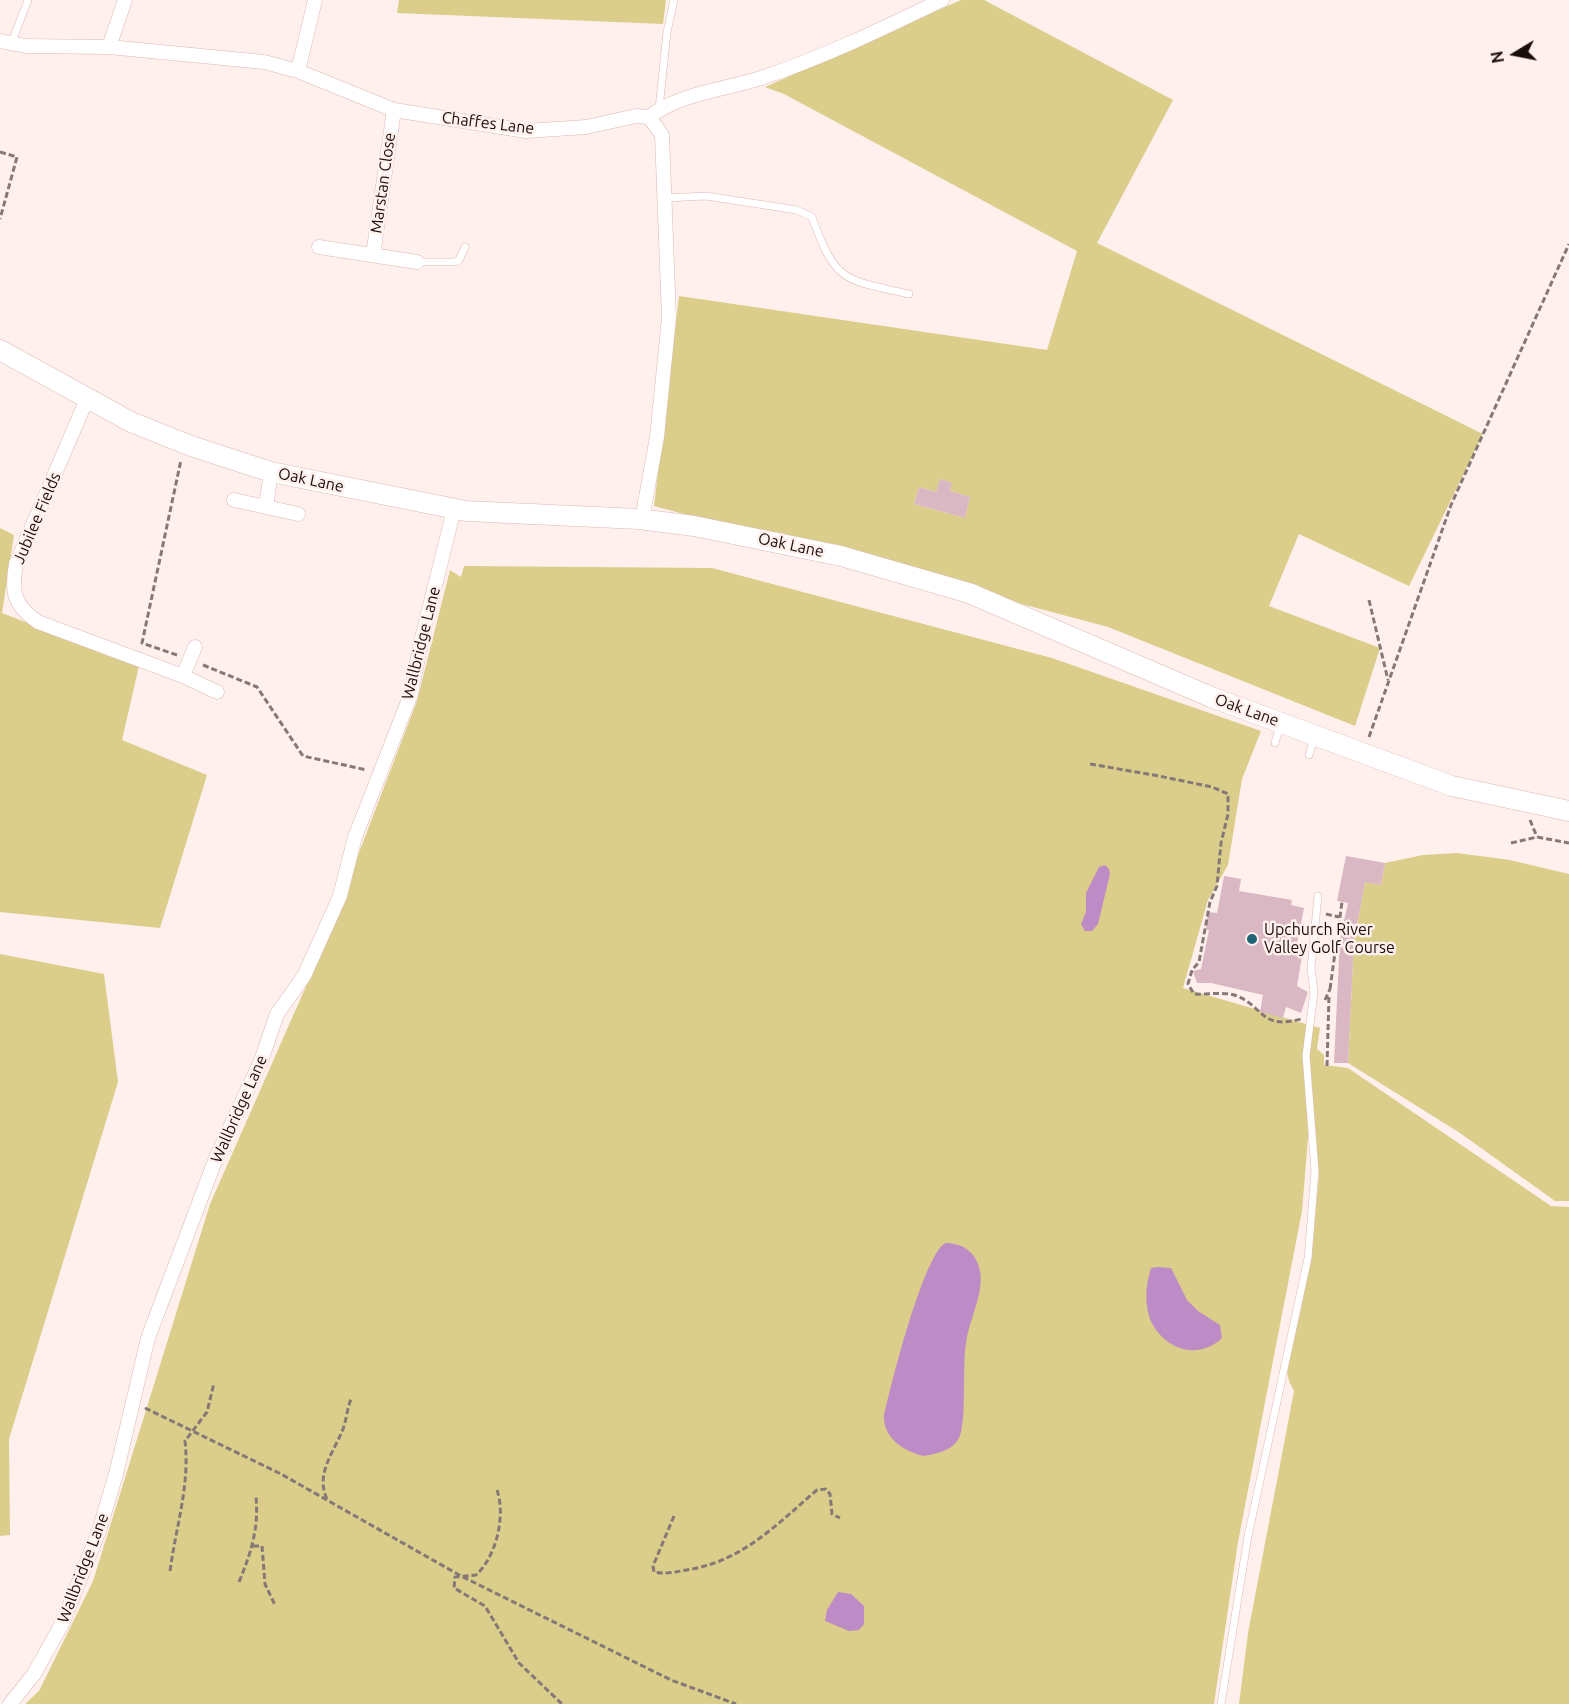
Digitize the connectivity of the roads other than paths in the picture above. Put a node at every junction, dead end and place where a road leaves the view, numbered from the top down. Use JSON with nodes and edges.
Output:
{"nodes":[{"id":1,"x":28,"y":0,"type":"edge"},
{"id":2,"x":125,"y":0,"type":"edge"},
{"id":3,"x":315,"y":0,"type":"edge"},
{"id":4,"x":674,"y":0,"type":"edge"},
{"id":5,"x":942,"y":0,"type":"edge"},
{"id":6,"x":6,"y":42,"type":"edge"},
{"id":7,"x":109,"y":47,"type":"junction"},
{"id":8,"x":298,"y":71,"type":"junction"},
{"id":9,"x":394,"y":110,"type":"junction"},
{"id":10,"x":654,"y":113,"type":"junction"},
{"id":11,"x":665,"y":198,"type":"junction"},
{"id":12,"x":319,"y":247,"type":"dead end"},
{"id":13,"x":465,"y":247,"type":"dead end"},
{"id":14,"x":373,"y":255,"type":"junction"},
{"id":15,"x":417,"y":262,"type":"joint"},
{"id":16,"x":909,"y":294,"type":"dead end"},
{"id":17,"x":0,"y":350,"type":"edge"},
{"id":18,"x":87,"y":399,"type":"junction"},
{"id":19,"x":271,"y":472,"type":"junction"},
{"id":20,"x":234,"y":500,"type":"dead end"},
{"id":21,"x":266,"y":507,"type":"junction"},
{"id":22,"x":454,"y":510,"type":"junction"},
{"id":23,"x":298,"y":514,"type":"dead end"},
{"id":24,"x":642,"y":519,"type":"junction"},
{"id":25,"x":195,"y":646,"type":"dead end"},
{"id":26,"x":183,"y":676,"type":"junction"},
{"id":27,"x":217,"y":692,"type":"dead end"},
{"id":28,"x":1281,"y":723,"type":"junction"},
{"id":29,"x":1315,"y":735,"type":"junction"},
{"id":30,"x":1275,"y":742,"type":"dead end"},
{"id":31,"x":1309,"y":755,"type":"dead end"},
{"id":32,"x":1569,"y":811,"type":"edge"},
{"id":33,"x":1318,"y":896,"type":"dead end"},
{"id":34,"x":10,"y":1704,"type":"edge"},
{"id":35,"x":1221,"y":1704,"type":"edge"}],
"edges":[{"from":1,"to":6,"type":"lane"},
{"from":2,"to":7,"type":"street"},
{"from":3,"to":8,"type":"street"},
{"from":4,"to":10,"type":"lane"},
{"from":5,"to":10,"type":"street","name":"Chaffes Lane"},
{"from":6,"to":7,"type":"street","name":"Chaffes Lane"},
{"from":7,"to":8,"type":"street","name":"Chaffes Lane"},
{"from":8,"to":9,"type":"street","name":"Chaffes Lane"},
{"from":9,"to":10,"type":"street","name":"Chaffes Lane"},
{"from":9,"to":14,"type":"street","name":"Marstan Close"},
{"from":10,"to":11,"type":"street"},
{"from":11,"to":16,"type":"lane"},
{"from":11,"to":24,"type":"street"},
{"from":12,"to":14,"type":"street","name":"Marstan Close"},
{"from":13,"to":15,"type":"lane"},
{"from":14,"to":15,"type":"street","name":"Marstan Close"},
{"from":17,"to":18,"type":"street","name":"Oak Lane"},
{"from":18,"to":19,"type":"street","name":"Oak Lane"},
{"from":18,"to":26,"type":"street","name":"Jubilee Fields"},
{"from":19,"to":21,"type":"street"},
{"from":19,"to":22,"type":"street","name":"Oak Lane"},
{"from":20,"to":21,"type":"street"},
{"from":21,"to":23,"type":"street"},
{"from":22,"to":24,"type":"street","name":"Oak Lane"},
{"from":22,"to":34,"type":"street","name":"Wallbridge Lane"},
{"from":24,"to":28,"type":"street","name":"Oak Lane"},
{"from":25,"to":26,"type":"street"},
{"from":26,"to":27,"type":"street","name":"Jubilee Fields"},
{"from":28,"to":29,"type":"street","name":"Oak Lane"},
{"from":28,"to":30,"type":"lane"},
{"from":29,"to":31,"type":"lane"},
{"from":29,"to":32,"type":"street","name":"Oak Lane"},
{"from":33,"to":35,"type":"lane"}]}
